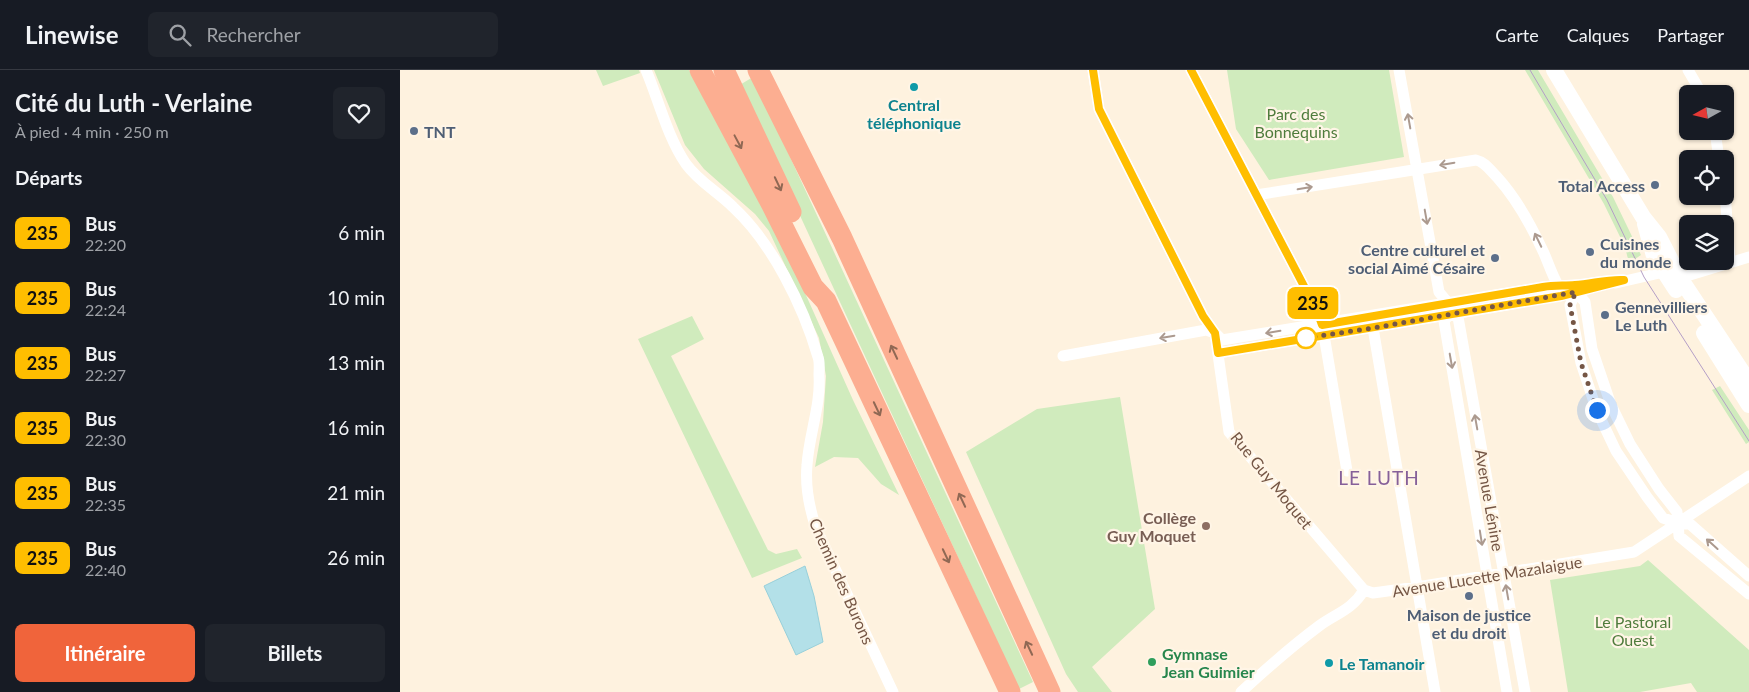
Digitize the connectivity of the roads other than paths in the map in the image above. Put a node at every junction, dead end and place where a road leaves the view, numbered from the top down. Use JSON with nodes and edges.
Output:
{"nodes":[{"id":1,"x":646,"y":70,"type":"edge"},
{"id":2,"x":700,"y":70,"type":"edge"},
{"id":3,"x":724,"y":70,"type":"edge"},
{"id":4,"x":758,"y":70,"type":"edge"},
{"id":5,"x":771,"y":70,"type":"edge"},
{"id":6,"x":1093,"y":70,"type":"edge"},
{"id":7,"x":1191,"y":70,"type":"edge"},
{"id":8,"x":1399,"y":70,"type":"edge"},
{"id":9,"x":1554,"y":70,"type":"edge"},
{"id":10,"x":1688,"y":70,"type":"edge"},
{"id":11,"x":1697,"y":85,"type":"edge"},
{"id":12,"x":768,"y":91,"type":"junction"},
{"id":13,"x":1417,"y":169,"type":"junction"},
{"id":14,"x":1256,"y":195,"type":"junction"},
{"id":15,"x":1643,"y":217,"type":"junction"},
{"id":16,"x":1749,"y":257,"type":"edge"},
{"id":17,"x":1734,"y":261,"type":"edge"},
{"id":18,"x":1705,"y":270,"type":"edge"},
{"id":19,"x":1664,"y":272,"type":"junction"},
{"id":20,"x":1680,"y":278,"type":"junction"},
{"id":21,"x":1558,"y":285,"type":"junction"},
{"id":22,"x":1576,"y":288,"type":"junction"},
{"id":23,"x":826,"y":301,"type":"junction"},
{"id":24,"x":1448,"y":309,"type":"junction"},
{"id":25,"x":1373,"y":328,"type":"junction"},
{"id":26,"x":1323,"y":330,"type":"junction"},
{"id":27,"x":1215,"y":333,"type":"junction"},
{"id":28,"x":1218,"y":353,"type":"junction"},
{"id":29,"x":1063,"y":356,"type":"dead end"},
{"id":30,"x":1746,"y":372,"type":"edge"},
{"id":31,"x":1749,"y":405,"type":"edge"},
{"id":32,"x":1347,"y":471,"type":"dead end"},
{"id":33,"x":1749,"y":476,"type":"edge"},
{"id":34,"x":1678,"y":523,"type":"junction"},
{"id":35,"x":1504,"y":573,"type":"junction"},
{"id":36,"x":1488,"y":576,"type":"junction"},
{"id":37,"x":1749,"y":576,"type":"edge"},
{"id":38,"x":1417,"y":587,"type":"junction"},
{"id":39,"x":1364,"y":590,"type":"junction"},
{"id":40,"x":1749,"y":594,"type":"edge"},
{"id":41,"x":893,"y":692,"type":"edge"},
{"id":42,"x":1010,"y":692,"type":"edge"},
{"id":43,"x":1050,"y":692,"type":"edge"},
{"id":44,"x":1241,"y":692,"type":"edge"},
{"id":45,"x":1434,"y":692,"type":"edge"},
{"id":46,"x":1507,"y":692,"type":"edge"},
{"id":47,"x":1525,"y":692,"type":"edge"}],
"edges":[{"from":1,"to":41,"type":"street","name":"Chemin des Burons"},
{"from":2,"to":23,"type":"highway","one_way":true},
{"from":3,"to":23,"type":"highway","one_way":true},
{"from":4,"to":12,"type":"highway"},
{"from":5,"to":12,"type":"highway"},
{"from":6,"to":27,"type":"street"},
{"from":7,"to":14,"type":"street"},
{"from":13,"to":8,"type":"street","one_way":true},
{"from":9,"to":15,"type":"main road"},
{"from":10,"to":11,"type":"street"},
{"from":43,"to":12,"type":"highway","one_way":true},
{"from":14,"to":13,"type":"street","one_way":true},
{"from":21,"to":13,"type":"street","one_way":true},
{"from":13,"to":24,"type":"street","one_way":true},
{"from":14,"to":26,"type":"street"},
{"from":15,"to":19,"type":"main road"},
{"from":15,"to":20,"type":"main road"},
{"from":16,"to":17,"type":"street"},
{"from":18,"to":20,"type":"street"},
{"from":19,"to":20,"type":"street"},
{"from":19,"to":22,"type":"street"},
{"from":19,"to":31,"type":"main road"},
{"from":20,"to":30,"type":"main road"},
{"from":21,"to":22,"type":"street"},
{"from":21,"to":24,"type":"street"},
{"from":22,"to":24,"type":"street"},
{"from":22,"to":34,"type":"street"},
{"from":23,"to":42,"type":"highway","one_way":true},
{"from":24,"to":25,"type":"street"},
{"from":24,"to":26,"type":"street"},
{"from":35,"to":24,"type":"street","name":"Avenue Lénine","one_way":true},
{"from":24,"to":36,"type":"street","name":"Avenue Lénine","one_way":true},
{"from":25,"to":26,"type":"street"},
{"from":25,"to":38,"type":"street"},
{"from":26,"to":27,"type":"street","one_way":true},
{"from":26,"to":28,"type":"street"},
{"from":26,"to":32,"type":"street"},
{"from":27,"to":28,"type":"street","name":"Rue Guy Moquet"},
{"from":27,"to":29,"type":"street","one_way":true},
{"from":28,"to":39,"type":"street","name":"Rue Guy Moquet"},
{"from":33,"to":34,"type":"street","name":"Avenue Lucette Mazalaigue"},
{"from":34,"to":35,"type":"street","name":"Avenue Lucette Mazalaigue"},
{"from":37,"to":34,"type":"street","one_way":true},
{"from":34,"to":40,"type":"street"},
{"from":35,"to":36,"type":"street","name":"Avenue Lucette Mazalaigue"},
{"from":47,"to":35,"type":"street","name":"Avenue Lénine","one_way":true},
{"from":36,"to":38,"type":"street","name":"Avenue Lucette Mazalaigue"},
{"from":36,"to":46,"type":"street","name":"Avenue Lénine"},
{"from":38,"to":39,"type":"street","name":"Avenue Lucette Mazalaigue"},
{"from":38,"to":45,"type":"street"},
{"from":39,"to":44,"type":"street"}]}
